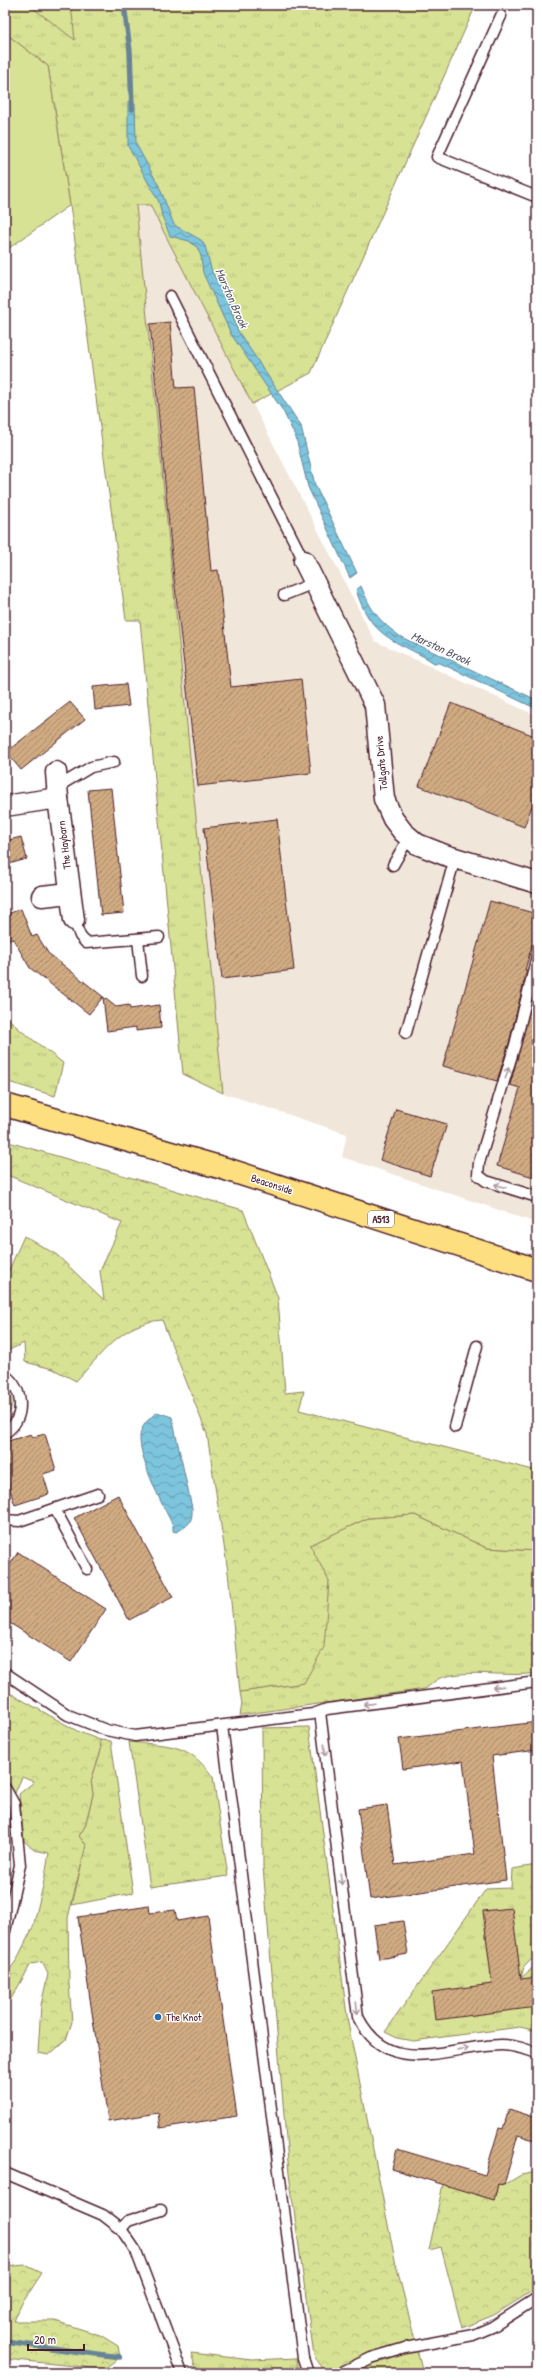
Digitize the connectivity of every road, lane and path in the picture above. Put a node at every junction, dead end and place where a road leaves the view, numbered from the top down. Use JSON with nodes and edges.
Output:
{"nodes":[{"id":1,"x":501,"y":16,"type":"dead end"},
{"id":2,"x":537,"y":197,"type":"edge"},
{"id":3,"x":170,"y":296,"type":"dead end"},
{"id":4,"x":304,"y":561,"type":"joint"},
{"id":5,"x":314,"y":583,"type":"junction"},
{"id":6,"x":284,"y":594,"type":"dead end"},
{"id":7,"x":114,"y":762,"type":"dead end"},
{"id":8,"x":57,"y":786,"type":"junction"},
{"id":9,"x":5,"y":806,"type":"edge"},
{"id":10,"x":409,"y":837,"type":"junction"},
{"id":11,"x":455,"y":858,"type":"junction"},
{"id":12,"x":393,"y":865,"type":"dead end"},
{"id":13,"x":537,"y":883,"type":"edge"},
{"id":14,"x":70,"y":892,"type":"junction"},
{"id":15,"x":42,"y":896,"type":"dead end"},
{"id":16,"x":74,"y":920,"type":"joint"},
{"id":17,"x":159,"y":937,"type":"dead end"},
{"id":18,"x":138,"y":939,"type":"junction"},
{"id":19,"x":537,"y":956,"type":"edge"},
{"id":20,"x":142,"y":976,"type":"dead end"},
{"id":21,"x":406,"y":1033,"type":"dead end"},
{"id":22,"x":5,"y":1105,"type":"edge"},
{"id":23,"x":537,"y":1197,"type":"edge"},
{"id":24,"x":537,"y":1270,"type":"edge"},
{"id":25,"x":477,"y":1346,"type":"dead end"},
{"id":26,"x":5,"y":1375,"type":"edge"},
{"id":27,"x":455,"y":1427,"type":"dead end"},
{"id":28,"x":5,"y":1433,"type":"edge"},
{"id":29,"x":98,"y":1494,"type":"dead end"},
{"id":30,"x":54,"y":1509,"type":"junction"},
{"id":31,"x":5,"y":1520,"type":"edge"},
{"id":32,"x":87,"y":1569,"type":"dead end"},
{"id":33,"x":5,"y":1673,"type":"edge"},
{"id":34,"x":537,"y":1682,"type":"edge"},
{"id":35,"x":320,"y":1712,"type":"junction"},
{"id":36,"x":222,"y":1726,"type":"junction"},
{"id":37,"x":5,"y":1788,"type":"edge"},
{"id":38,"x":7,"y":1910,"type":"edge"},
{"id":39,"x":5,"y":1931,"type":"edge"},
{"id":40,"x":537,"y":2053,"type":"edge"},
{"id":41,"x":5,"y":2173,"type":"edge"},
{"id":42,"x":160,"y":2210,"type":"dead end"},
{"id":43,"x":121,"y":2229,"type":"junction"},
{"id":44,"x":537,"y":2298,"type":"edge"},
{"id":45,"x":182,"y":2373,"type":"edge"},
{"id":46,"x":308,"y":2373,"type":"edge"},
{"id":47,"x":340,"y":2373,"type":"edge"}],
"edges":[{"from":1,"to":2,"type":"lane"},
{"from":3,"to":4,"type":"lane"},
{"from":4,"to":5,"type":"street","name":"Tollgate Drive"},
{"from":5,"to":6,"type":"lane"},
{"from":5,"to":10,"type":"street","name":"Tollgate Drive"},
{"from":7,"to":8,"type":"lane"},
{"from":8,"to":9,"type":"street"},
{"from":8,"to":14,"type":"street","name":"The Haybarn"},
{"from":10,"to":11,"type":"street","name":"Tollgate Drive"},
{"from":10,"to":12,"type":"lane"},
{"from":11,"to":13,"type":"street","name":"Tollgate Drive"},
{"from":11,"to":21,"type":"lane"},
{"from":14,"to":15,"type":"street"},
{"from":14,"to":16,"type":"street","name":"The Haybarn"},
{"from":16,"to":18,"type":"lane"},
{"from":17,"to":18,"type":"lane"},
{"from":18,"to":20,"type":"lane"},
{"from":23,"to":19,"type":"lane","one_way":true},
{"from":22,"to":24,"type":"highway","name":"Beaconside","number":"A513"},
{"from":25,"to":27,"type":"lane"},
{"from":26,"to":28,"type":"lane"},
{"from":29,"to":30,"type":"lane"},
{"from":30,"to":31,"type":"lane"},
{"from":30,"to":32,"type":"lane"},
{"from":33,"to":36,"type":"lane"},
{"from":34,"to":35,"type":"lane","one_way":true},
{"from":35,"to":36,"type":"lane"},
{"from":35,"to":40,"type":"lane","one_way":true},
{"from":36,"to":46,"type":"lane"},
{"from":37,"to":38,"type":"lane"},
{"from":38,"to":39,"type":"lane"},
{"from":41,"to":43,"type":"lane"},
{"from":42,"to":43,"type":"lane"},
{"from":43,"to":45,"type":"lane"},
{"from":44,"to":47,"type":"lane"}]}
